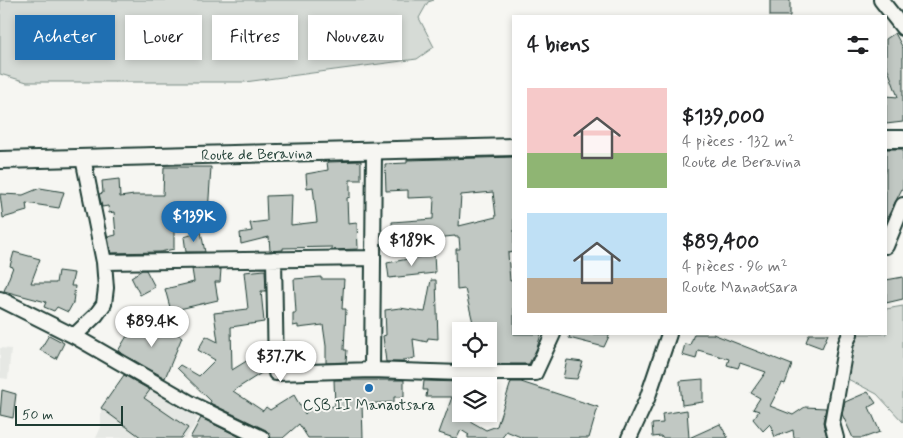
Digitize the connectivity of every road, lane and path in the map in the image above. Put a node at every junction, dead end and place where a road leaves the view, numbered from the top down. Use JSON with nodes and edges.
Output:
{"nodes":[{"id":1,"x":881,"y":0,"type":"edge"},
{"id":2,"x":903,"y":28,"type":"edge"},
{"id":3,"x":887,"y":139,"type":"edge"},
{"id":4,"x":903,"y":139,"type":"edge"},
{"id":5,"x":512,"y":147,"type":"edge"},
{"id":6,"x":374,"y":151,"type":"junction"},
{"id":7,"x":83,"y":158,"type":"junction"},
{"id":8,"x":0,"y":160,"type":"edge"},
{"id":9,"x":903,"y":206,"type":"edge"},
{"id":10,"x":887,"y":244,"type":"edge"},
{"id":11,"x":373,"y":258,"type":"junction"},
{"id":12,"x":274,"y":259,"type":"junction"},
{"id":13,"x":104,"y":262,"type":"junction"},
{"id":14,"x":0,"y":300,"type":"edge"},
{"id":15,"x":553,"y":335,"type":"edge"},
{"id":16,"x":668,"y":335,"type":"edge"},
{"id":17,"x":850,"y":335,"type":"edge"},
{"id":18,"x":74,"y":336,"type":"junction"},
{"id":19,"x":372,"y":370,"type":"junction"},
{"id":20,"x":262,"y":438,"type":"edge"},
{"id":21,"x":630,"y":438,"type":"edge"},
{"id":22,"x":836,"y":438,"type":"edge"}],
"edges":[{"from":1,"to":2,"type":"street"},
{"from":3,"to":4,"type":"street"},
{"from":5,"to":6,"type":"street","name":"Route de Beravina"},
{"from":6,"to":7,"type":"street","name":"Route de Beravina"},
{"from":6,"to":11,"type":"street"},
{"from":7,"to":8,"type":"street","name":"Route de Beravina"},
{"from":7,"to":13,"type":"street"},
{"from":9,"to":10,"type":"street"},
{"from":11,"to":12,"type":"street"},
{"from":11,"to":19,"type":"street"},
{"from":12,"to":13,"type":"street"},
{"from":12,"to":19,"type":"street"},
{"from":13,"to":18,"type":"street"},
{"from":14,"to":18,"type":"street"},
{"from":15,"to":19,"type":"street"},
{"from":16,"to":21,"type":"street"},
{"from":17,"to":22,"type":"street"},
{"from":18,"to":20,"type":"street"}]}
